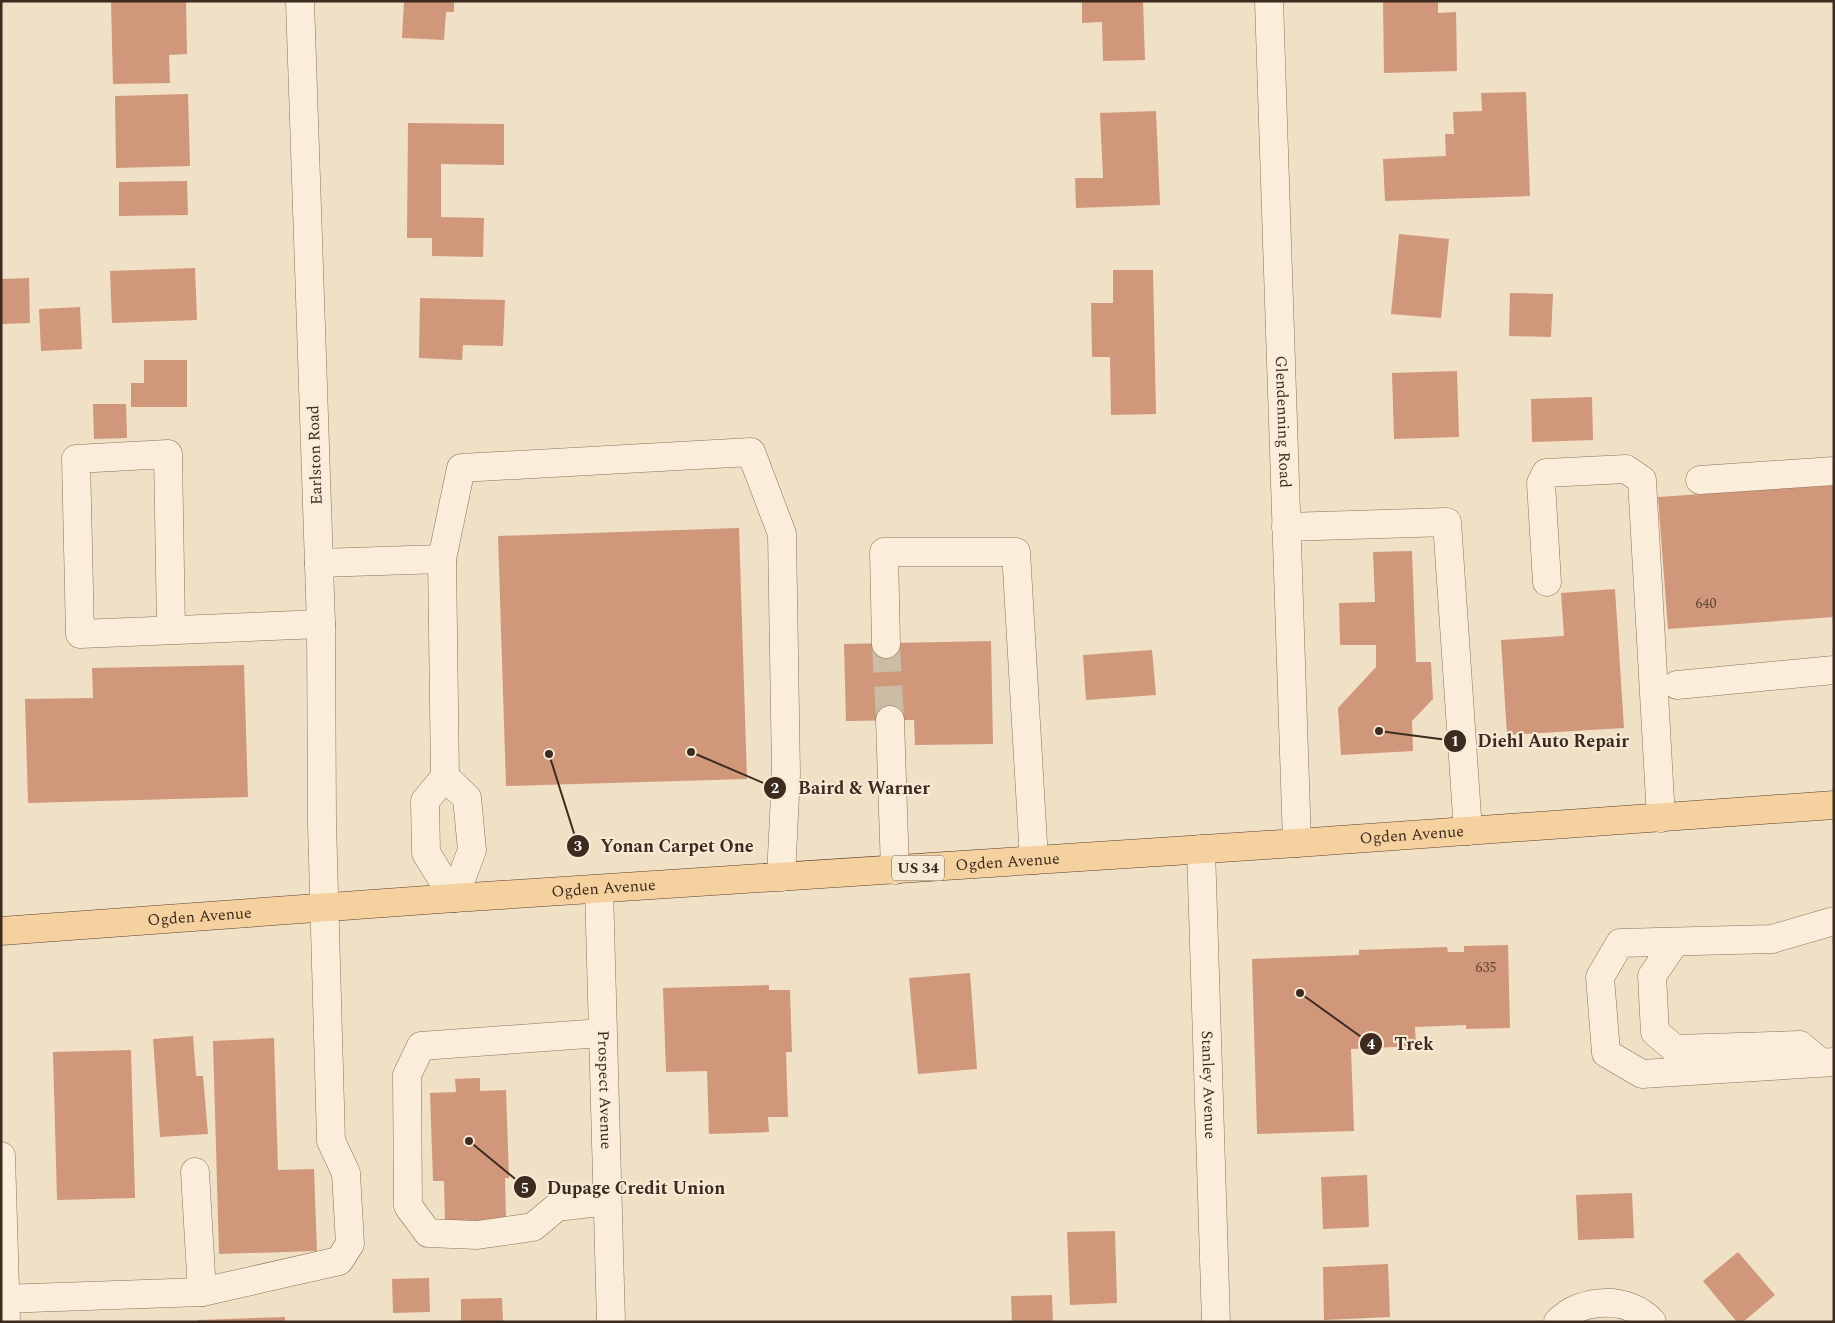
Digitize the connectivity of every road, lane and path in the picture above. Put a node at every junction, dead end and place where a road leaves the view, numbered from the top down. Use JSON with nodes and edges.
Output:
{"nodes":[{"id":1,"x":300,"y":1,"type":"edge"},
{"id":2,"x":1269,"y":1,"type":"edge"},
{"id":3,"x":1834,"y":470,"type":"edge"},
{"id":4,"x":1700,"y":480,"type":"dead end"},
{"id":5,"x":1286,"y":527,"type":"junction"},
{"id":6,"x":442,"y":559,"type":"junction"},
{"id":7,"x":319,"y":564,"type":"junction"},
{"id":8,"x":1547,"y":582,"type":"dead end"},
{"id":9,"x":321,"y":624,"type":"junction"},
{"id":10,"x":171,"y":629,"type":"junction"},
{"id":11,"x":886,"y":644,"type":"tunnel mouth"},
{"id":12,"x":1834,"y":670,"type":"edge"},
{"id":13,"x":1677,"y":685,"type":"dead end"},
{"id":14,"x":890,"y":720,"type":"tunnel mouth"},
{"id":15,"x":445,"y":777,"type":"junction"},
{"id":16,"x":1834,"y":805,"type":"edge"},
{"id":17,"x":1661,"y":818,"type":"junction"},
{"id":18,"x":1468,"y":831,"type":"junction"},
{"id":19,"x":1298,"y":843,"type":"junction"},
{"id":20,"x":1201,"y":849,"type":"junction"},
{"id":21,"x":1034,"y":860,"type":"junction"},
{"id":22,"x":895,"y":870,"type":"junction"},
{"id":23,"x":781,"y":877,"type":"junction"},
{"id":24,"x":598,"y":889,"type":"junction"},
{"id":25,"x":454,"y":898,"type":"junction"},
{"id":26,"x":325,"y":909,"type":"junction"},
{"id":27,"x":1834,"y":921,"type":"edge"},
{"id":28,"x":1,"y":931,"type":"edge"},
{"id":29,"x":1675,"y":942,"type":"junction"},
{"id":30,"x":602,"y":1034,"type":"junction"},
{"id":31,"x":1827,"y":1062,"type":"edge"},
{"id":32,"x":1,"y":1156,"type":"edge"},
{"id":33,"x":195,"y":1172,"type":"dead end"},
{"id":34,"x":607,"y":1201,"type":"junction"},
{"id":35,"x":202,"y":1292,"type":"junction"},
{"id":36,"x":4,"y":1307,"type":"edge"},
{"id":37,"x":611,"y":1322,"type":"edge"},
{"id":38,"x":1216,"y":1322,"type":"edge"},
{"id":39,"x":1558,"y":1322,"type":"edge"},
{"id":40,"x":1652,"y":1322,"type":"edge"}],
"edges":[{"from":1,"to":7,"type":"street","name":"Earlston Road"},
{"from":2,"to":5,"type":"street","name":"Glendenning Road"},
{"from":3,"to":4,"type":"street"},
{"from":5,"to":18,"type":"street"},
{"from":5,"to":19,"type":"street","name":"Glendenning Road"},
{"from":6,"to":7,"type":"street"},
{"from":6,"to":15,"type":"street"},
{"from":6,"to":23,"type":"street"},
{"from":7,"to":9,"type":"street","name":"Earlston Road"},
{"from":8,"to":17,"type":"street"},
{"from":9,"to":10,"type":"street"},
{"from":9,"to":26,"type":"street","name":"Earlston Road"},
{"from":10,"to":10,"type":"street"},
{"from":11,"to":21,"type":"street"},
{"from":12,"to":13,"type":"street"},
{"from":14,"to":22,"type":"street"},
{"from":15,"to":25,"type":"street"},
{"from":15,"to":25,"type":"street"},
{"from":16,"to":17,"type":"main road","name":"Ogden Avenue","number":"US 34"},
{"from":17,"to":18,"type":"main road","name":"Ogden Avenue","number":"US 34"},
{"from":18,"to":19,"type":"main road","name":"Ogden Avenue","number":"US 34"},
{"from":19,"to":20,"type":"main road","name":"Ogden Avenue","number":"US 34"},
{"from":20,"to":21,"type":"main road","name":"Ogden Avenue","number":"US 34"},
{"from":20,"to":38,"type":"street","name":"Stanley Avenue"},
{"from":21,"to":22,"type":"main road","name":"Ogden Avenue","number":"US 34"},
{"from":22,"to":23,"type":"main road","name":"Ogden Avenue","number":"US 34"},
{"from":23,"to":24,"type":"main road","name":"Ogden Avenue","number":"US 34"},
{"from":24,"to":25,"type":"main road","name":"Ogden Avenue","number":"US 34"},
{"from":24,"to":30,"type":"street","name":"Prospect Avenue"},
{"from":25,"to":26,"type":"main road","name":"Ogden Avenue","number":"US 34"},
{"from":26,"to":28,"type":"main road","name":"Ogden Avenue","number":"US 34"},
{"from":26,"to":35,"type":"street","name":"Earlston Road"},
{"from":27,"to":29,"type":"street"},
{"from":29,"to":31,"type":"street"},
{"from":29,"to":31,"type":"street"},
{"from":30,"to":34,"type":"street","name":"Prospect Avenue"},
{"from":30,"to":34,"type":"street"},
{"from":32,"to":36,"type":"street"},
{"from":33,"to":35,"type":"street"},
{"from":34,"to":37,"type":"street","name":"Prospect Avenue"},
{"from":35,"to":36,"type":"street","name":"Earlston Road"},
{"from":39,"to":40,"type":"street"}]}
